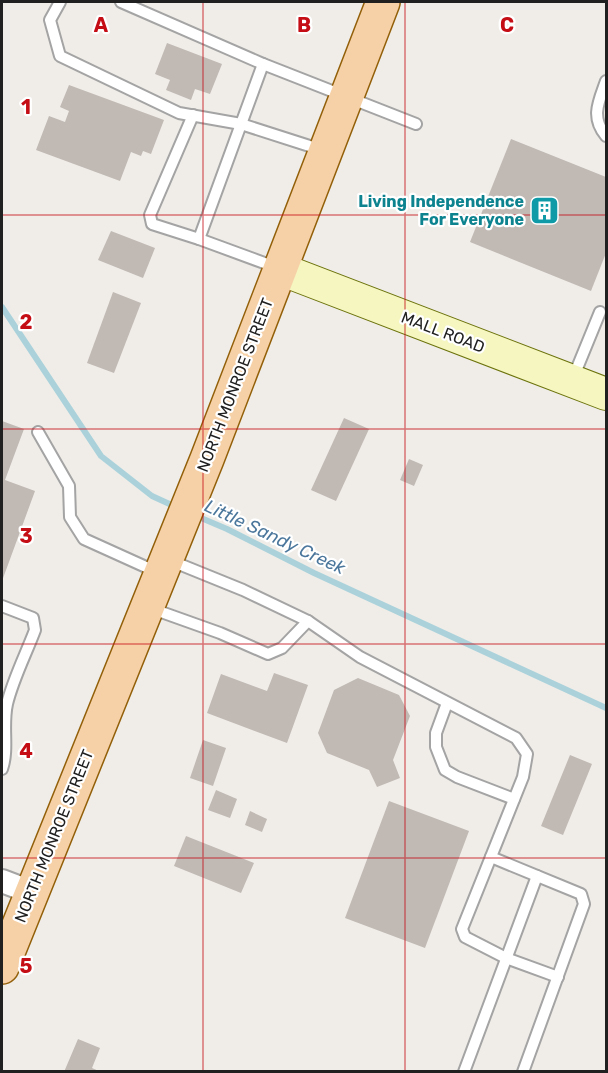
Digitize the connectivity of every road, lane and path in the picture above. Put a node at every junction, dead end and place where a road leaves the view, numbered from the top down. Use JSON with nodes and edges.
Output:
{"nodes":[{"id":1,"x":60,"y":2,"type":"edge"},
{"id":2,"x":121,"y":2,"type":"edge"},
{"id":3,"x":383,"y":2,"type":"edge"},
{"id":4,"x":263,"y":64,"type":"junction"},
{"id":5,"x":606,"y":81,"type":"edge"},
{"id":6,"x":346,"y":97,"type":"junction"},
{"id":7,"x":193,"y":115,"type":"junction"},
{"id":8,"x":241,"y":124,"type":"junction"},
{"id":9,"x":416,"y":124,"type":"dead end"},
{"id":10,"x":606,"y":136,"type":"edge"},
{"id":11,"x":325,"y":152,"type":"junction"},
{"id":12,"x":199,"y":239,"type":"junction"},
{"id":13,"x":280,"y":269,"type":"junction"},
{"id":14,"x":600,"y":312,"type":"dead end"},
{"id":15,"x":572,"y":381,"type":"junction"},
{"id":16,"x":606,"y":394,"type":"edge"},
{"id":17,"x":38,"y":432,"type":"dead end"},
{"id":18,"x":163,"y":566,"type":"junction"},
{"id":19,"x":2,"y":606,"type":"edge"},
{"id":20,"x":147,"y":607,"type":"junction"},
{"id":21,"x":309,"y":621,"type":"junction"},
{"id":22,"x":447,"y":703,"type":"junction"},
{"id":23,"x":2,"y":769,"type":"edge"},
{"id":24,"x":514,"y":800,"type":"junction"},
{"id":25,"x":491,"y":857,"type":"junction"},
{"id":26,"x":537,"y":876,"type":"junction"},
{"id":27,"x":16,"y":886,"type":"edge"},
{"id":28,"x":506,"y":958,"type":"junction"},
{"id":29,"x":2,"y":967,"type":"edge"},
{"id":30,"x":558,"y":977,"type":"junction"},
{"id":31,"x":464,"y":1071,"type":"edge"},
{"id":32,"x":523,"y":1071,"type":"edge"}],
"edges":[{"from":1,"to":7,"type":"lane"},
{"from":2,"to":4,"type":"lane"},
{"from":3,"to":6,"type":"main road","name":"NORTH MONROE STREET"},
{"from":4,"to":6,"type":"lane"},
{"from":4,"to":8,"type":"lane"},
{"from":5,"to":10,"type":"lane"},
{"from":6,"to":9,"type":"lane"},
{"from":6,"to":11,"type":"main road","name":"NORTH MONROE STREET"},
{"from":7,"to":8,"type":"lane"},
{"from":7,"to":12,"type":"lane"},
{"from":8,"to":11,"type":"lane"},
{"from":8,"to":12,"type":"lane"},
{"from":11,"to":13,"type":"main road","name":"NORTH MONROE STREET"},
{"from":12,"to":13,"type":"lane"},
{"from":13,"to":15,"type":"street","name":"MALL ROAD"},
{"from":13,"to":18,"type":"main road","name":"NORTH MONROE STREET"},
{"from":14,"to":15,"type":"lane"},
{"from":15,"to":16,"type":"street","name":"MALL ROAD"},
{"from":17,"to":18,"type":"lane"},
{"from":18,"to":20,"type":"main road","name":"NORTH MONROE STREET"},
{"from":18,"to":21,"type":"lane"},
{"from":19,"to":23,"type":"lane"},
{"from":20,"to":21,"type":"lane"},
{"from":20,"to":27,"type":"main road","name":"NORTH MONROE STREET"},
{"from":21,"to":22,"type":"lane"},
{"from":22,"to":24,"type":"lane"},
{"from":22,"to":24,"type":"lane"},
{"from":24,"to":25,"type":"lane"},
{"from":25,"to":26,"type":"lane"},
{"from":25,"to":28,"type":"lane"},
{"from":26,"to":28,"type":"lane"},
{"from":26,"to":30,"type":"lane"},
{"from":27,"to":29,"type":"main road","name":"NORTH MONROE STREET"},
{"from":28,"to":30,"type":"lane"},
{"from":28,"to":31,"type":"lane"},
{"from":30,"to":32,"type":"lane"}]}
